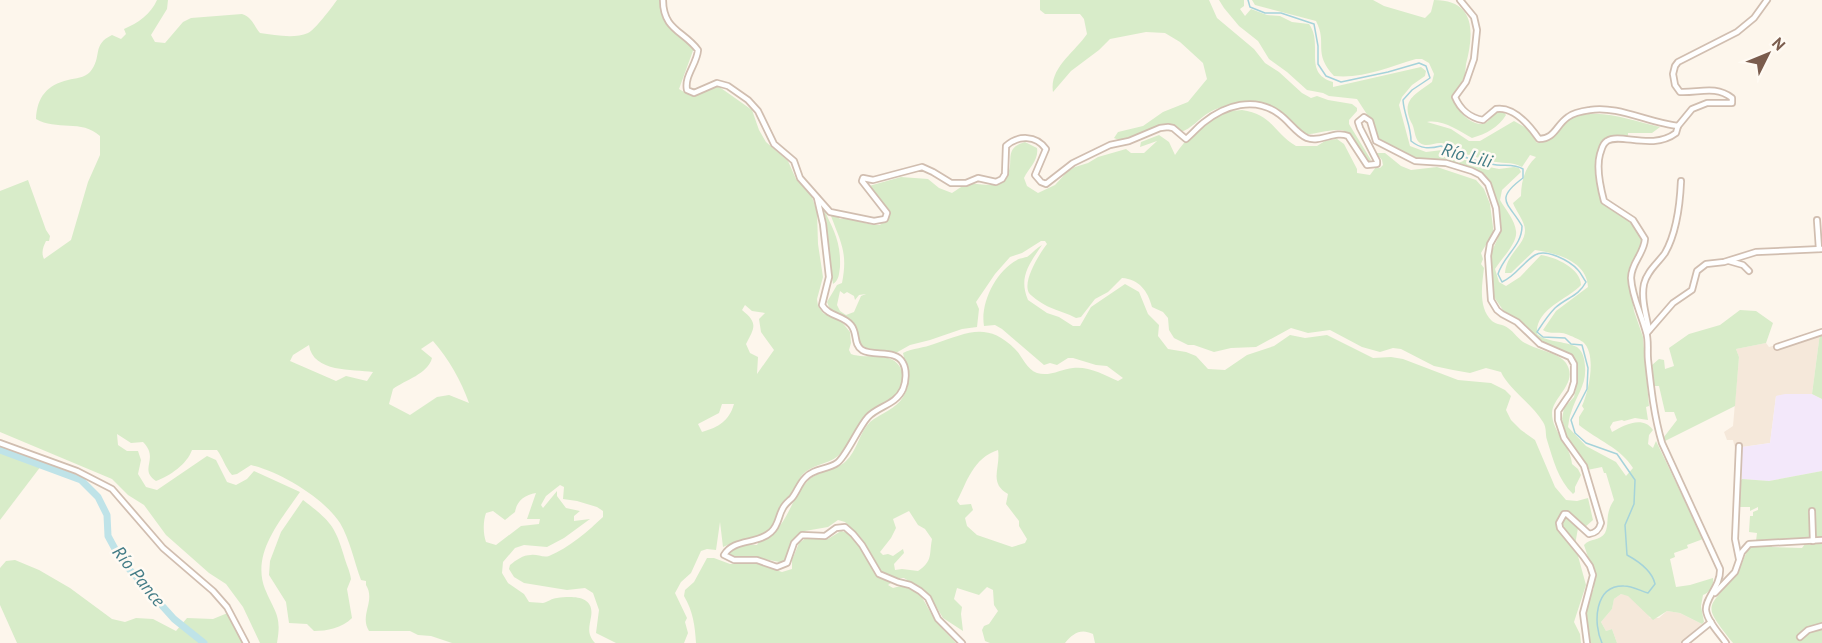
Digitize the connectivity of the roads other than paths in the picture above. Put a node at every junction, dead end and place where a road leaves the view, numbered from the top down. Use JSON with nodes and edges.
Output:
{"nodes":[{"id":1,"x":663,"y":0,"type":"edge"},
{"id":2,"x":1460,"y":0,"type":"edge"},
{"id":3,"x":1767,"y":0,"type":"edge"},
{"id":4,"x":1678,"y":126,"type":"junction"},
{"id":5,"x":1681,"y":181,"type":"dead end"},
{"id":6,"x":816,"y":196,"type":"junction"},
{"id":7,"x":1817,"y":220,"type":"dead end"},
{"id":8,"x":1820,"y":249,"type":"edge"},
{"id":9,"x":1729,"y":261,"type":"junction"},
{"id":10,"x":1749,"y":271,"type":"dead end"},
{"id":11,"x":1648,"y":331,"type":"junction"},
{"id":12,"x":1822,"y":332,"type":"edge"},
{"id":13,"x":1777,"y":346,"type":"dead end"},
{"id":14,"x":0,"y":442,"type":"edge"},
{"id":15,"x":1738,"y":446,"type":"dead end"},
{"id":16,"x":1812,"y":511,"type":"dead end"},
{"id":17,"x":1822,"y":540,"type":"edge"},
{"id":18,"x":1813,"y":541,"type":"junction"},
{"id":19,"x":1739,"y":562,"type":"junction"},
{"id":20,"x":1711,"y":597,"type":"junction"},
{"id":21,"x":1711,"y":621,"type":"junction"},
{"id":22,"x":1822,"y":626,"type":"edge"},
{"id":23,"x":1800,"y":637,"type":"dead end"},
{"id":24,"x":246,"y":643,"type":"edge"},
{"id":25,"x":962,"y":643,"type":"edge"},
{"id":26,"x":1587,"y":643,"type":"edge"},
{"id":27,"x":1684,"y":643,"type":"edge"},
{"id":28,"x":1726,"y":643,"type":"edge"}],
"edges":[{"from":1,"to":6,"type":"street"},
{"from":2,"to":4,"type":"street"},
{"from":3,"to":4,"type":"street"},
{"from":4,"to":11,"type":"street"},
{"from":5,"to":11,"type":"street"},
{"from":6,"to":25,"type":"street"},
{"from":6,"to":26,"type":"street"},
{"from":7,"to":8,"type":"street"},
{"from":8,"to":9,"type":"street"},
{"from":9,"to":10,"type":"street"},
{"from":9,"to":11,"type":"street"},
{"from":11,"to":20,"type":"street"},
{"from":12,"to":13,"type":"street"},
{"from":14,"to":24,"type":"street"},
{"from":15,"to":19,"type":"street"},
{"from":16,"to":18,"type":"street"},
{"from":17,"to":18,"type":"street"},
{"from":18,"to":19,"type":"street"},
{"from":19,"to":20,"type":"street"},
{"from":20,"to":21,"type":"street"},
{"from":21,"to":27,"type":"street"},
{"from":21,"to":28,"type":"street"},
{"from":22,"to":23,"type":"street"}]}
